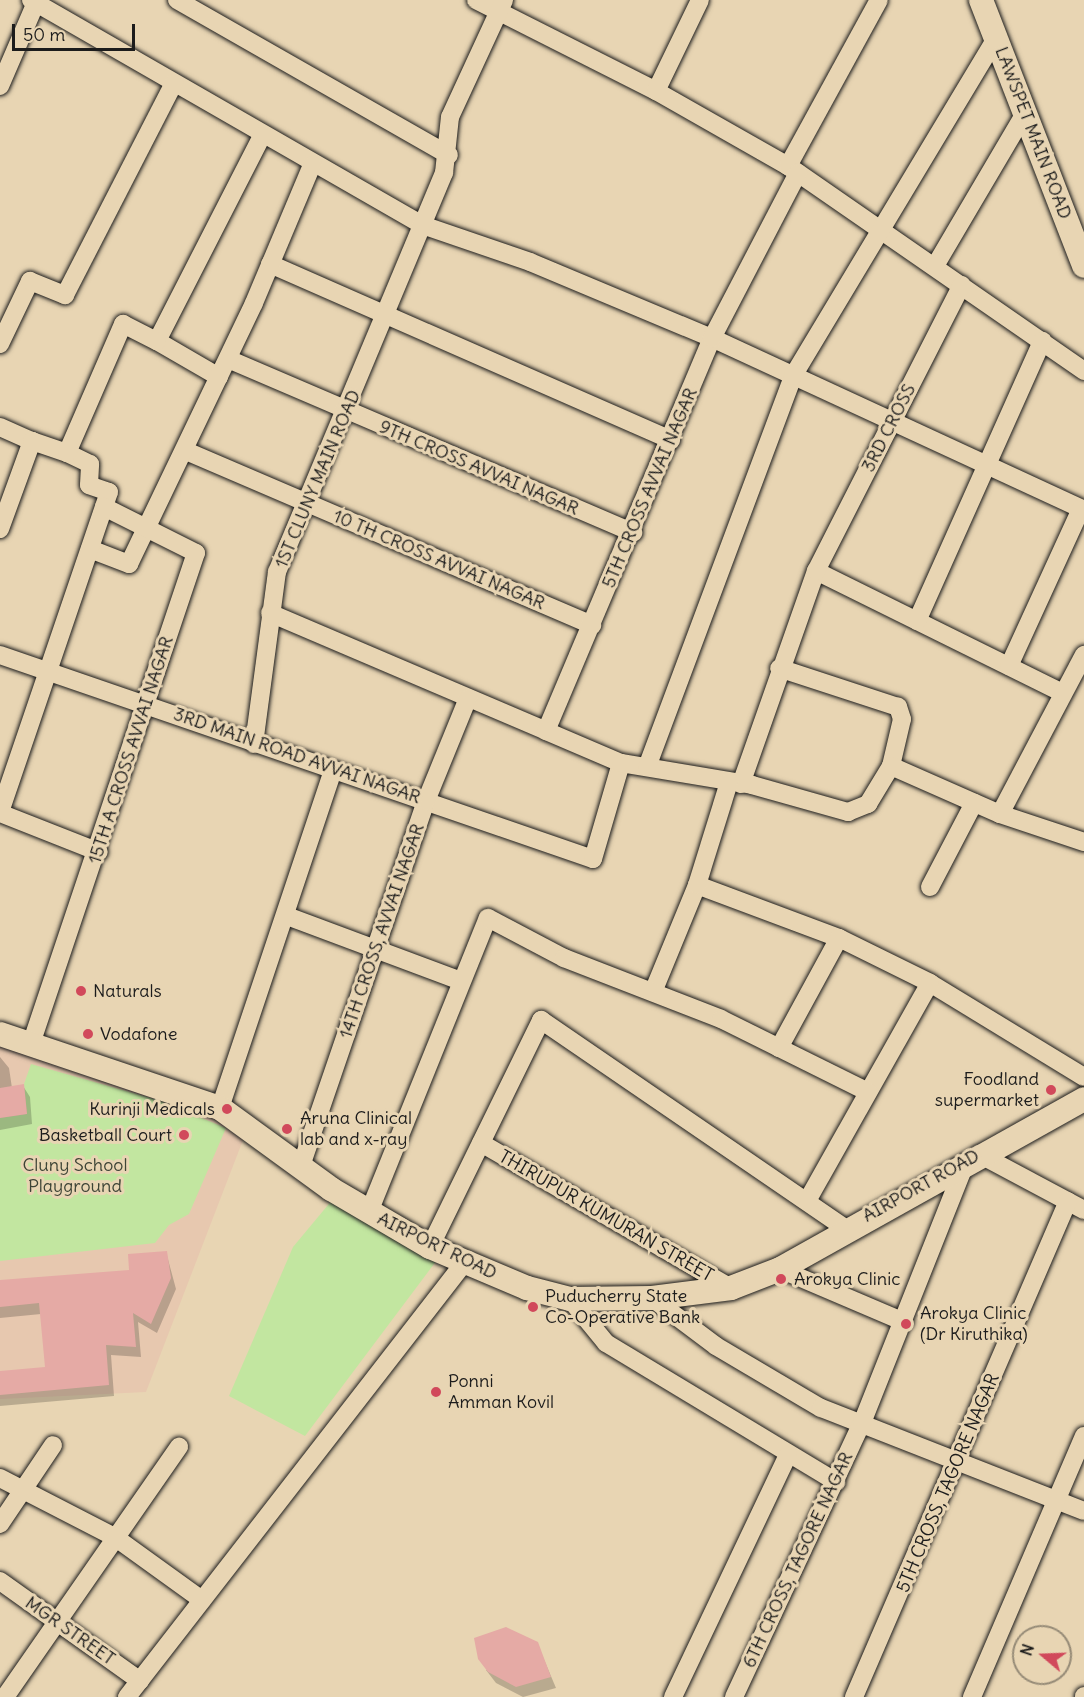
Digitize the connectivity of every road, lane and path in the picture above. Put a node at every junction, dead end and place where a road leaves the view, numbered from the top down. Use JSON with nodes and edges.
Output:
{"nodes":[{"id":1,"x":177,"y":0,"type":"edge"},
{"id":2,"x":476,"y":0,"type":"edge"},
{"id":3,"x":700,"y":0,"type":"edge"},
{"id":4,"x":879,"y":0,"type":"edge"},
{"id":5,"x":981,"y":0,"type":"edge"},
{"id":6,"x":34,"y":1,"type":"edge"},
{"id":7,"x":501,"y":6,"type":"edge"},
{"id":8,"x":996,"y":38,"type":"junction"},
{"id":9,"x":174,"y":83,"type":"junction"},
{"id":10,"x":0,"y":86,"type":"edge"},
{"id":11,"x":656,"y":91,"type":"junction"},
{"id":12,"x":1025,"y":113,"type":"junction"},
{"id":13,"x":262,"y":136,"type":"junction"},
{"id":14,"x":449,"y":155,"type":"junction"},
{"id":15,"x":312,"y":165,"type":"junction"},
{"id":16,"x":793,"y":170,"type":"junction"},
{"id":17,"x":422,"y":225,"type":"junction"},
{"id":18,"x":884,"y":231,"type":"junction"},
{"id":19,"x":270,"y":264,"type":"junction"},
{"id":20,"x":1084,"y":264,"type":"edge"},
{"id":21,"x":935,"y":266,"type":"junction"},
{"id":22,"x":962,"y":285,"type":"junction"},
{"id":23,"x":386,"y":318,"type":"junction"},
{"id":24,"x":712,"y":338,"type":"junction"},
{"id":25,"x":157,"y":341,"type":"junction"},
{"id":26,"x":1042,"y":341,"type":"junction"},
{"id":27,"x":0,"y":344,"type":"edge"},
{"id":28,"x":228,"y":359,"type":"junction"},
{"id":29,"x":1084,"y":371,"type":"edge"},
{"id":30,"x":794,"y":376,"type":"junction"},
{"id":31,"x":219,"y":378,"type":"junction"},
{"id":32,"x":347,"y":412,"type":"junction"},
{"id":33,"x":892,"y":421,"type":"junction"},
{"id":34,"x":0,"y":427,"type":"edge"},
{"id":35,"x":671,"y":440,"type":"junction"},
{"id":36,"x":33,"y":441,"type":"junction"},
{"id":37,"x":186,"y":451,"type":"junction"},
{"id":38,"x":67,"y":453,"type":"junction"},
{"id":39,"x":987,"y":465,"type":"junction"},
{"id":40,"x":308,"y":504,"type":"junction"},
{"id":41,"x":104,"y":507,"type":"junction"},
{"id":42,"x":1082,"y":510,"type":"edge"},
{"id":43,"x":148,"y":527,"type":"junction"},
{"id":44,"x":0,"y":529,"type":"edge"},
{"id":45,"x":633,"y":533,"type":"junction"},
{"id":46,"x":90,"y":549,"type":"junction"},
{"id":47,"x":816,"y":571,"type":"junction"},
{"id":48,"x":270,"y":613,"type":"junction"},
{"id":49,"x":917,"y":621,"type":"junction"},
{"id":50,"x":592,"y":625,"type":"junction"},
{"id":51,"x":0,"y":655,"type":"edge"},
{"id":52,"x":1084,"y":655,"type":"edge"},
{"id":53,"x":1009,"y":666,"type":"junction"},
{"id":54,"x":779,"y":668,"type":"junction"},
{"id":55,"x":50,"y":672,"type":"junction"},
{"id":56,"x":1061,"y":692,"type":"junction"},
{"id":57,"x":468,"y":698,"type":"junction"},
{"id":58,"x":146,"y":703,"type":"junction"},
{"id":59,"x":546,"y":731,"type":"junction"},
{"id":60,"x":254,"y":744,"type":"junction"},
{"id":61,"x":621,"y":763,"type":"junction"},
{"id":62,"x":891,"y":766,"type":"junction"},
{"id":63,"x":646,"y":767,"type":"junction"},
{"id":64,"x":333,"y":770,"type":"junction"},
{"id":65,"x":735,"y":783,"type":"junction"},
{"id":66,"x":426,"y":801,"type":"junction"},
{"id":67,"x":974,"y":803,"type":"junction"},
{"id":68,"x":0,"y":813,"type":"edge"},
{"id":69,"x":1000,"y":814,"type":"junction"},
{"id":70,"x":1084,"y":842,"type":"edge"},
{"id":71,"x":99,"y":852,"type":"junction"},
{"id":72,"x":697,"y":885,"type":"junction"},
{"id":73,"x":930,"y":887,"type":"dead end"},
{"id":74,"x":287,"y":916,"type":"junction"},
{"id":75,"x":839,"y":938,"type":"junction"},
{"id":76,"x":376,"y":951,"type":"junction"},
{"id":77,"x":461,"y":981,"type":"junction"},
{"id":78,"x":930,"y":983,"type":"junction"},
{"id":79,"x":653,"y":992,"type":"junction"},
{"id":80,"x":0,"y":1034,"type":"edge"},
{"id":81,"x":31,"y":1044,"type":"junction"},
{"id":82,"x":779,"y":1048,"type":"junction"},
{"id":83,"x":1084,"y":1077,"type":"edge"},
{"id":84,"x":868,"y":1092,"type":"junction"},
{"id":85,"x":1084,"y":1099,"type":"edge"},
{"id":86,"x":220,"y":1108,"type":"junction"},
{"id":87,"x":481,"y":1143,"type":"junction"},
{"id":88,"x":973,"y":1157,"type":"junction"},
{"id":89,"x":301,"y":1166,"type":"junction"},
{"id":90,"x":807,"y":1201,"type":"junction"},
{"id":91,"x":1076,"y":1206,"type":"edge"},
{"id":92,"x":369,"y":1212,"type":"junction"},
{"id":93,"x":845,"y":1228,"type":"junction"},
{"id":94,"x":430,"y":1247,"type":"junction"},
{"id":95,"x":464,"y":1263,"type":"junction"},
{"id":96,"x":780,"y":1269,"type":"junction"},
{"id":97,"x":730,"y":1288,"type":"junction"},
{"id":98,"x":652,"y":1298,"type":"junction"},
{"id":99,"x":570,"y":1299,"type":"junction"},
{"id":100,"x":904,"y":1322,"type":"junction"},
{"id":101,"x":862,"y":1423,"type":"junction"},
{"id":102,"x":1084,"y":1436,"type":"edge"},
{"id":103,"x":53,"y":1445,"type":"dead end"},
{"id":104,"x":179,"y":1447,"type":"dead end"},
{"id":105,"x":788,"y":1455,"type":"junction"},
{"id":106,"x":959,"y":1459,"type":"junction"},
{"id":107,"x":0,"y":1478,"type":"edge"},
{"id":108,"x":836,"y":1482,"type":"junction"},
{"id":109,"x":24,"y":1487,"type":"junction"},
{"id":110,"x":1059,"y":1501,"type":"junction"},
{"id":111,"x":1084,"y":1511,"type":"edge"},
{"id":112,"x":0,"y":1524,"type":"edge"},
{"id":113,"x":116,"y":1538,"type":"junction"},
{"id":114,"x":0,"y":1581,"type":"edge"},
{"id":115,"x":202,"y":1600,"type":"junction"},
{"id":116,"x":58,"y":1622,"type":"junction"},
{"id":117,"x":140,"y":1681,"type":"junction"},
{"id":118,"x":5,"y":1697,"type":"edge"},
{"id":119,"x":128,"y":1697,"type":"edge"},
{"id":120,"x":673,"y":1697,"type":"edge"},
{"id":121,"x":734,"y":1697,"type":"edge"},
{"id":122,"x":854,"y":1697,"type":"edge"},
{"id":123,"x":972,"y":1697,"type":"edge"}],
"edges":[{"from":1,"to":14,"type":"street"},
{"from":2,"to":7,"type":"street"},
{"from":3,"to":11,"type":"street"},
{"from":4,"to":16,"type":"street","name":"5TH CROSS AVVAI NAGAR"},
{"from":5,"to":8,"type":"street","name":"LAWSPET MAIN ROAD"},
{"from":6,"to":9,"type":"street"},
{"from":6,"to":10,"type":"street"},
{"from":7,"to":11,"type":"street"},
{"from":7,"to":14,"type":"street","name":"1ST CLUNY MAIN ROAD"},
{"from":8,"to":12,"type":"street","name":"LAWSPET MAIN ROAD"},
{"from":8,"to":18,"type":"street"},
{"from":9,"to":13,"type":"street"},
{"from":9,"to":27,"type":"street"},
{"from":11,"to":16,"type":"street"},
{"from":12,"to":20,"type":"street","name":"LAWSPET MAIN ROAD"},
{"from":12,"to":21,"type":"street"},
{"from":13,"to":15,"type":"street"},
{"from":13,"to":25,"type":"street"},
{"from":14,"to":17,"type":"street","name":"1ST CLUNY MAIN ROAD"},
{"from":15,"to":17,"type":"street"},
{"from":15,"to":19,"type":"street"},
{"from":16,"to":18,"type":"street"},
{"from":16,"to":24,"type":"street","name":"5TH CROSS AVVAI NAGAR"},
{"from":17,"to":23,"type":"street","name":"1ST CLUNY MAIN ROAD"},
{"from":17,"to":24,"type":"street"},
{"from":18,"to":21,"type":"street"},
{"from":18,"to":30,"type":"street"},
{"from":19,"to":23,"type":"street"},
{"from":19,"to":28,"type":"street"},
{"from":21,"to":22,"type":"street"},
{"from":22,"to":26,"type":"street"},
{"from":22,"to":33,"type":"street","name":"3RD CROSS"},
{"from":23,"to":32,"type":"street","name":"1ST CLUNY MAIN ROAD"},
{"from":23,"to":35,"type":"street"},
{"from":24,"to":30,"type":"street"},
{"from":24,"to":35,"type":"street","name":"5TH CROSS AVVAI NAGAR"},
{"from":25,"to":31,"type":"street"},
{"from":25,"to":38,"type":"street"},
{"from":26,"to":29,"type":"street"},
{"from":26,"to":39,"type":"street"},
{"from":28,"to":31,"type":"street"},
{"from":28,"to":32,"type":"street","name":"9TH CROSS AVVAI NAGAR"},
{"from":30,"to":33,"type":"street"},
{"from":30,"to":63,"type":"street"},
{"from":31,"to":37,"type":"street"},
{"from":32,"to":40,"type":"street","name":"1ST CLUNY MAIN ROAD"},
{"from":32,"to":45,"type":"street","name":"9TH CROSS AVVAI NAGAR"},
{"from":33,"to":39,"type":"street"},
{"from":33,"to":47,"type":"street","name":"3RD CROSS"},
{"from":34,"to":36,"type":"street"},
{"from":35,"to":45,"type":"street","name":"5TH CROSS AVVAI NAGAR"},
{"from":36,"to":38,"type":"street"},
{"from":36,"to":44,"type":"street"},
{"from":37,"to":40,"type":"street","name":"10 TH CROSS AVVAI NAGAR"},
{"from":37,"to":43,"type":"street"},
{"from":38,"to":41,"type":"street"},
{"from":39,"to":42,"type":"street"},
{"from":39,"to":49,"type":"street"},
{"from":40,"to":48,"type":"street","name":"1ST CLUNY MAIN ROAD"},
{"from":40,"to":50,"type":"street","name":"10 TH CROSS AVVAI NAGAR"},
{"from":41,"to":43,"type":"street","name":"15TH A CROSS AVVAI NAGAR"},
{"from":41,"to":46,"type":"street"},
{"from":42,"to":53,"type":"street"},
{"from":43,"to":46,"type":"street"},
{"from":43,"to":58,"type":"street","name":"15TH A CROSS AVVAI NAGAR"},
{"from":45,"to":50,"type":"street","name":"5TH CROSS AVVAI NAGAR"},
{"from":46,"to":55,"type":"street"},
{"from":47,"to":49,"type":"street"},
{"from":47,"to":54,"type":"street","name":"3RD CROSS"},
{"from":48,"to":57,"type":"street"},
{"from":48,"to":60,"type":"street","name":"1ST CLUNY MAIN ROAD"},
{"from":49,"to":53,"type":"street"},
{"from":50,"to":59,"type":"street","name":"5TH CROSS AVVAI NAGAR"},
{"from":51,"to":55,"type":"street","name":"3RD MAIN ROAD AVVAI NAGAR"},
{"from":52,"to":56,"type":"street"},
{"from":53,"to":56,"type":"street"},
{"from":54,"to":62,"type":"street"},
{"from":54,"to":65,"type":"street","name":"3RD CROSS"},
{"from":55,"to":58,"type":"street","name":"3RD MAIN ROAD AVVAI NAGAR"},
{"from":55,"to":68,"type":"street"},
{"from":56,"to":69,"type":"street"},
{"from":57,"to":59,"type":"street"},
{"from":57,"to":66,"type":"street","name":"14TH CROSS, AVVAI NAGAR"},
{"from":58,"to":60,"type":"street","name":"3RD MAIN ROAD AVVAI NAGAR"},
{"from":58,"to":71,"type":"street","name":"15TH A CROSS AVVAI NAGAR"},
{"from":59,"to":61,"type":"street"},
{"from":60,"to":64,"type":"street","name":"3RD MAIN ROAD AVVAI NAGAR"},
{"from":61,"to":63,"type":"street"},
{"from":61,"to":66,"type":"street","name":"3RD MAIN ROAD AVVAI NAGAR"},
{"from":62,"to":65,"type":"street"},
{"from":62,"to":67,"type":"street"},
{"from":63,"to":65,"type":"street"},
{"from":64,"to":66,"type":"street","name":"3RD MAIN ROAD AVVAI NAGAR"},
{"from":64,"to":74,"type":"street"},
{"from":65,"to":72,"type":"street","name":"3RD CROSS"},
{"from":66,"to":76,"type":"street","name":"14TH CROSS, AVVAI NAGAR"},
{"from":67,"to":69,"type":"street"},
{"from":67,"to":73,"type":"street"},
{"from":68,"to":71,"type":"street"},
{"from":69,"to":70,"type":"street"},
{"from":71,"to":81,"type":"street","name":"15TH A CROSS AVVAI NAGAR"},
{"from":72,"to":75,"type":"street"},
{"from":72,"to":79,"type":"street","name":"3RD CROSS"},
{"from":74,"to":76,"type":"street"},
{"from":74,"to":86,"type":"street"},
{"from":75,"to":78,"type":"street"},
{"from":75,"to":82,"type":"street"},
{"from":76,"to":77,"type":"street"},
{"from":76,"to":89,"type":"street","name":"14TH CROSS, AVVAI NAGAR"},
{"from":77,"to":79,"type":"street"},
{"from":77,"to":92,"type":"street"},
{"from":78,"to":83,"type":"street"},
{"from":78,"to":84,"type":"street"},
{"from":79,"to":82,"type":"street"},
{"from":80,"to":81,"type":"street","name":"AIRPORT ROAD"},
{"from":81,"to":86,"type":"street","name":"AIRPORT ROAD"},
{"from":82,"to":84,"type":"street"},
{"from":84,"to":90,"type":"street"},
{"from":85,"to":88,"type":"street","name":"AIRPORT ROAD"},
{"from":86,"to":89,"type":"street","name":"AIRPORT ROAD"},
{"from":87,"to":90,"type":"street"},
{"from":87,"to":94,"type":"street"},
{"from":87,"to":97,"type":"street","name":"THIRUPUR KUMURAN STREET"},
{"from":88,"to":91,"type":"street"},
{"from":88,"to":93,"type":"street","name":"AIRPORT ROAD"},
{"from":88,"to":100,"type":"street","name":"6TH CROSS, TAGORE NAGAR"},
{"from":89,"to":92,"type":"street","name":"AIRPORT ROAD"},
{"from":90,"to":93,"type":"street"},
{"from":91,"to":106,"type":"street","name":"5TH CROSS, TAGORE NAGAR"},
{"from":92,"to":94,"type":"street","name":"AIRPORT ROAD"},
{"from":93,"to":96,"type":"street","name":"AIRPORT ROAD"},
{"from":94,"to":95,"type":"street","name":"AIRPORT ROAD"},
{"from":95,"to":99,"type":"street","name":"AIRPORT ROAD"},
{"from":95,"to":115,"type":"street"},
{"from":96,"to":97,"type":"street","name":"AIRPORT ROAD"},
{"from":96,"to":100,"type":"street"},
{"from":97,"to":98,"type":"street","name":"AIRPORT ROAD"},
{"from":98,"to":99,"type":"street","name":"AIRPORT ROAD"},
{"from":98,"to":101,"type":"street"},
{"from":99,"to":105,"type":"street"},
{"from":100,"to":101,"type":"street","name":"6TH CROSS, TAGORE NAGAR"},
{"from":101,"to":106,"type":"street"},
{"from":101,"to":108,"type":"street","name":"6TH CROSS, TAGORE NAGAR"},
{"from":102,"to":110,"type":"street"},
{"from":103,"to":109,"type":"street"},
{"from":104,"to":113,"type":"street"},
{"from":105,"to":108,"type":"street"},
{"from":105,"to":120,"type":"street"},
{"from":106,"to":110,"type":"street"},
{"from":106,"to":122,"type":"street","name":"5TH CROSS, TAGORE NAGAR"},
{"from":107,"to":109,"type":"street"},
{"from":108,"to":121,"type":"street","name":"6TH CROSS, TAGORE NAGAR"},
{"from":109,"to":112,"type":"street"},
{"from":109,"to":113,"type":"street"},
{"from":110,"to":111,"type":"street"},
{"from":110,"to":123,"type":"street"},
{"from":113,"to":115,"type":"street"},
{"from":113,"to":116,"type":"street"},
{"from":114,"to":116,"type":"street","name":"MGR STREET"},
{"from":115,"to":117,"type":"street"},
{"from":116,"to":117,"type":"street","name":"MGR STREET"},
{"from":116,"to":118,"type":"street"},
{"from":117,"to":119,"type":"street"}]}
